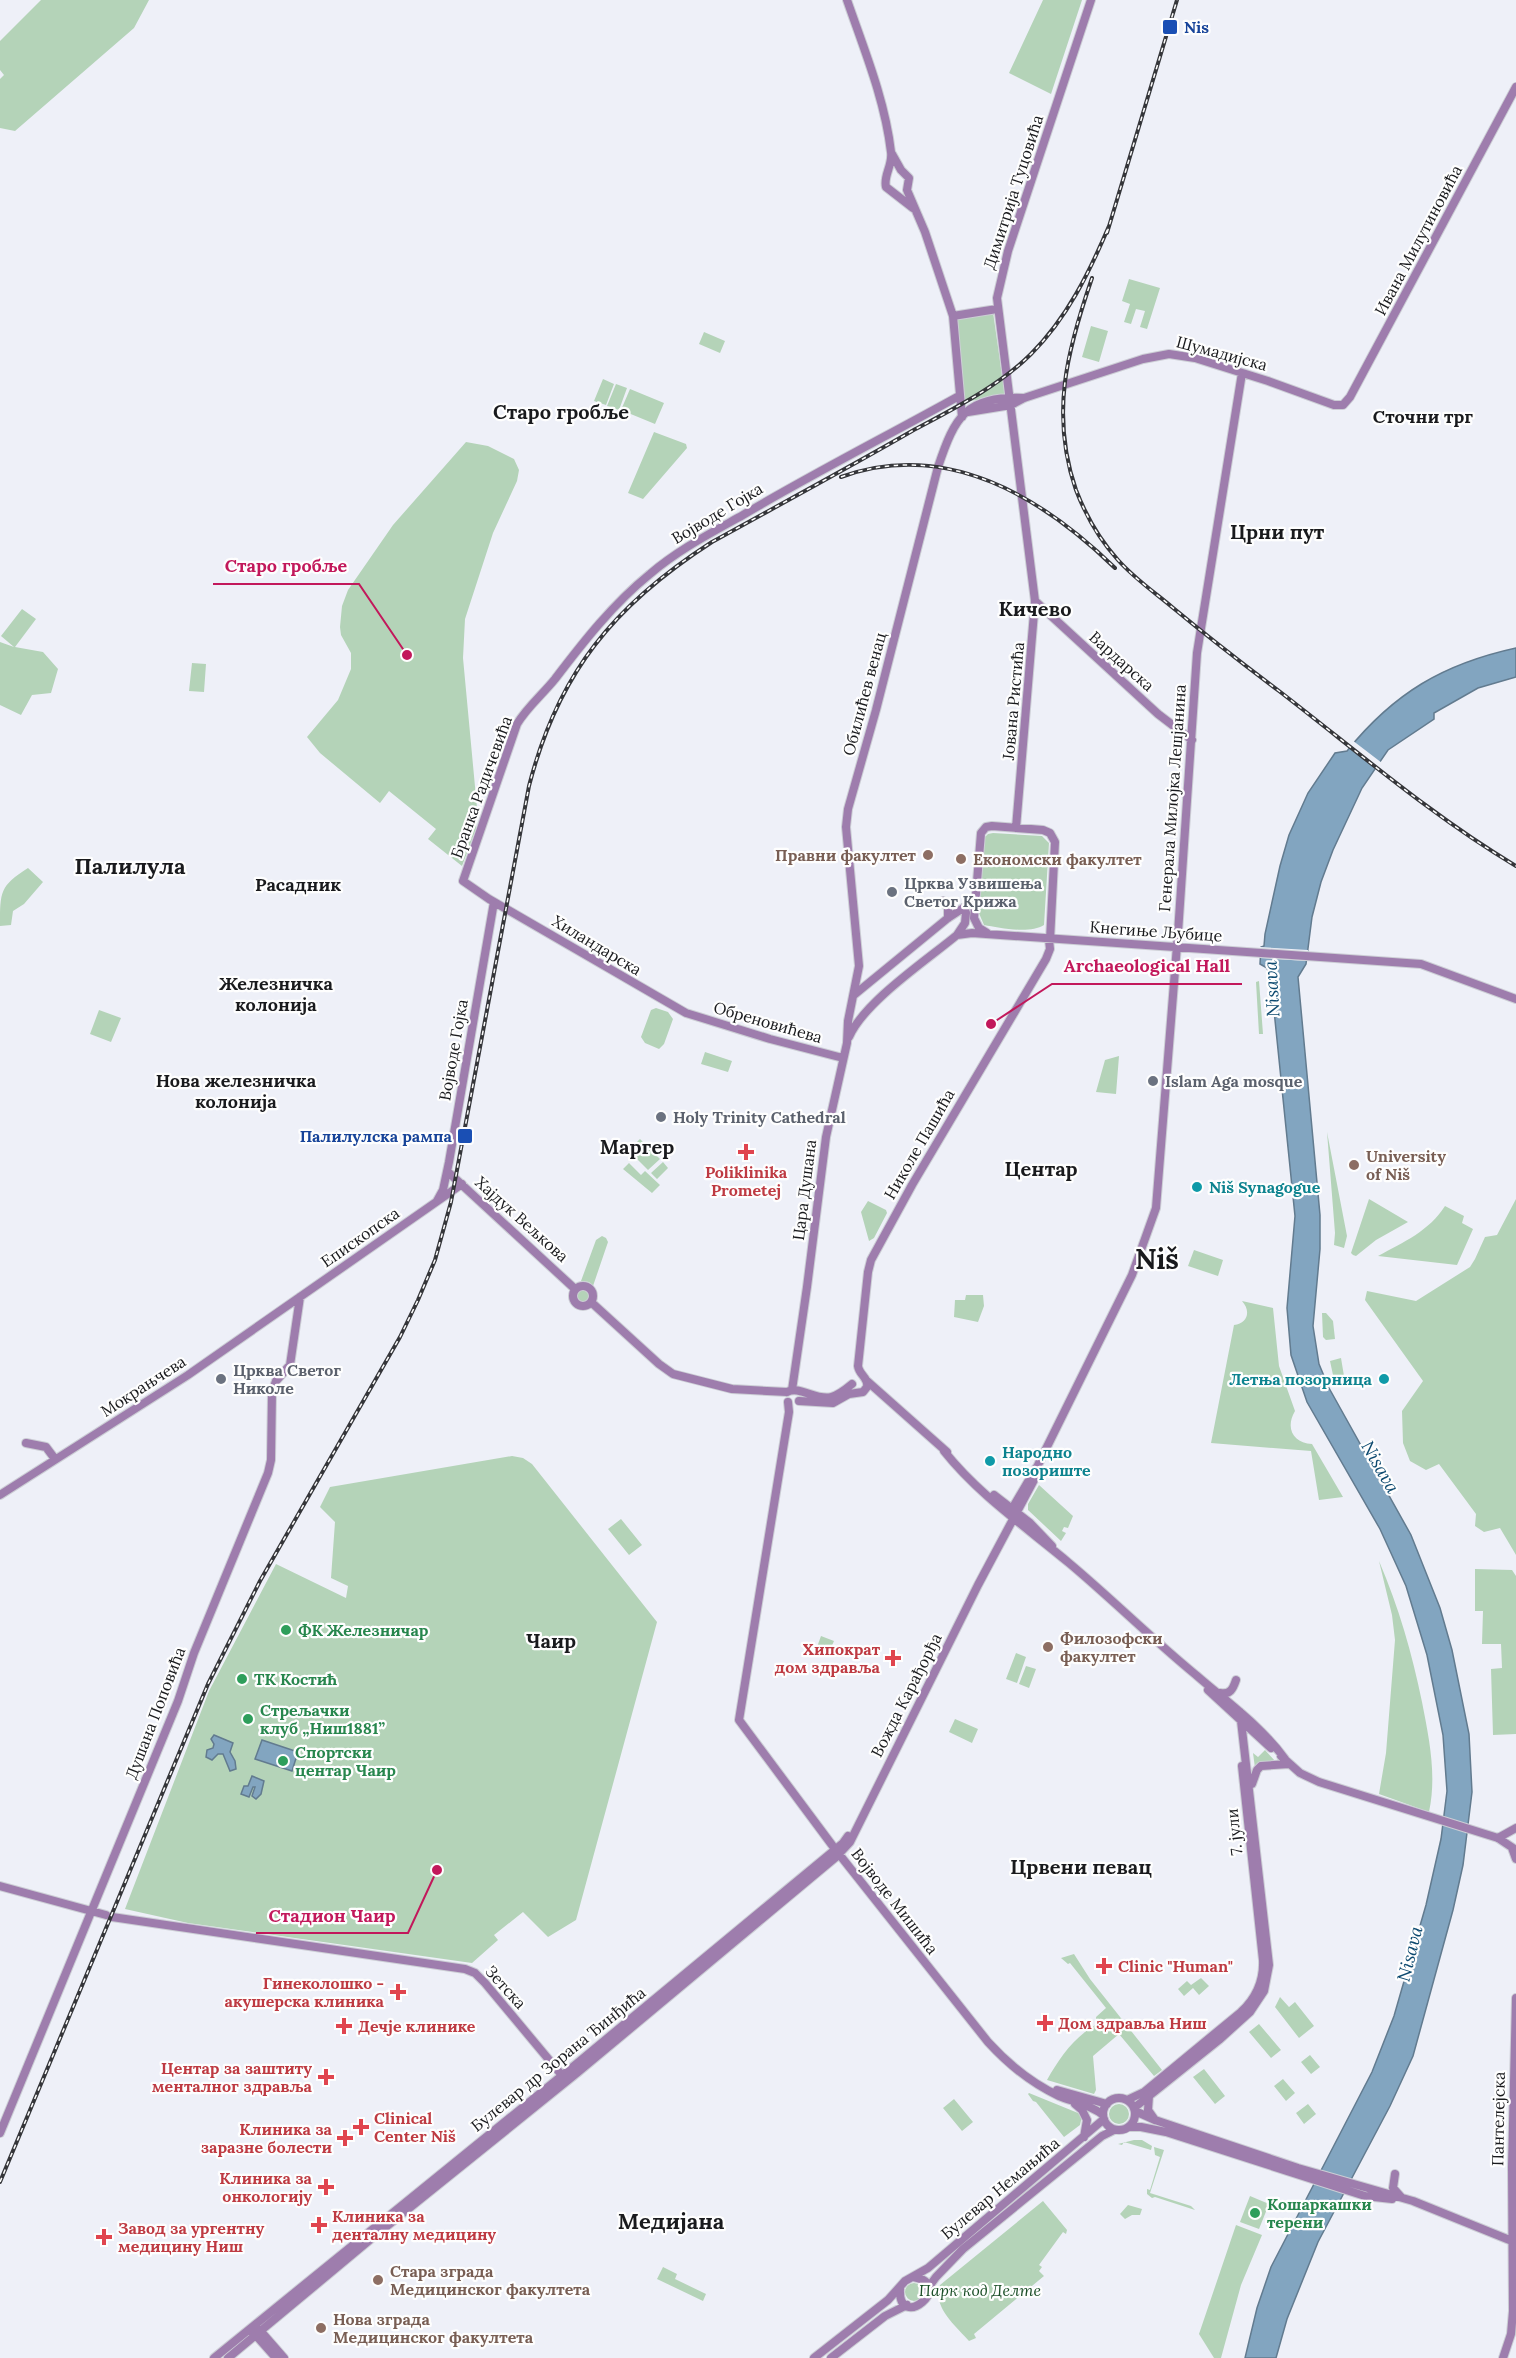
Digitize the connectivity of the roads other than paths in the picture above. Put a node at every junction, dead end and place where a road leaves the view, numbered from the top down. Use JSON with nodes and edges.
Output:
{"nodes":[{"id":1,"x":847,"y":0,"type":"edge"},
{"id":2,"x":1091,"y":0,"type":"edge"},
{"id":3,"x":1516,"y":87,"type":"edge"},
{"id":4,"x":892,"y":154,"type":"junction"},
{"id":5,"x":901,"y":170,"type":"junction"},
{"id":6,"x":890,"y":172,"type":"junction"},
{"id":7,"x":908,"y":190,"type":"junction"},
{"id":8,"x":898,"y":195,"type":"junction"},
{"id":9,"x":914,"y":208,"type":"junction"},
{"id":10,"x":997,"y":309,"type":"junction"},
{"id":11,"x":953,"y":316,"type":"junction"},
{"id":12,"x":1242,"y":373,"type":"junction"},
{"id":13,"x":959,"y":396,"type":"junction"},
{"id":14,"x":1010,"y":401,"type":"junction"},
{"id":15,"x":1343,"y":405,"type":"joint"},
{"id":16,"x":965,"y":414,"type":"junction"},
{"id":17,"x":1035,"y":601,"type":"junction"},
{"id":18,"x":531,"y":706,"type":"joint"},
{"id":19,"x":1192,"y":740,"type":"junction"},
{"id":20,"x":1016,"y":828,"type":"junction"},
{"id":21,"x":463,"y":881,"type":"joint"},
{"id":22,"x":943,"y":901,"type":"dead end"},
{"id":23,"x":974,"y":901,"type":"junction"},
{"id":24,"x":494,"y":902,"type":"junction"},
{"id":25,"x":963,"y":911,"type":"junction"},
{"id":26,"x":948,"y":918,"type":"junction"},
{"id":27,"x":984,"y":932,"type":"junction"},
{"id":28,"x":957,"y":935,"type":"junction"},
{"id":29,"x":1049,"y":940,"type":"junction"},
{"id":30,"x":1177,"y":948,"type":"junction"},
{"id":31,"x":854,"y":995,"type":"junction"},
{"id":32,"x":1516,"y":999,"type":"edge"},
{"id":33,"x":870,"y":1006,"type":"junction"},
{"id":34,"x":686,"y":1013,"type":"joint"},
{"id":35,"x":847,"y":1043,"type":"junction"},
{"id":36,"x":843,"y":1058,"type":"junction"},
{"id":37,"x":448,"y":1172,"type":"junction"},
{"id":38,"x":462,"y":1184,"type":"junction"},
{"id":39,"x":437,"y":1201,"type":"junction"},
{"id":40,"x":1127,"y":1286,"type":"joint"},
{"id":41,"x":575,"y":1289,"type":"junction"},
{"id":42,"x":300,"y":1297,"type":"junction"},
{"id":43,"x":591,"y":1302,"type":"junction"},
{"id":44,"x":861,"y":1385,"type":"junction"},
{"id":45,"x":792,"y":1397,"type":"junction"},
{"id":46,"x":26,"y":1443,"type":"dead end"},
{"id":47,"x":55,"y":1459,"type":"junction"},
{"id":48,"x":0,"y":1495,"type":"edge"},
{"id":49,"x":1013,"y":1514,"type":"junction"},
{"id":50,"x":1196,"y":1676,"type":"junction"},
{"id":51,"x":1236,"y":1680,"type":"dead end"},
{"id":52,"x":1220,"y":1693,"type":"junction"},
{"id":53,"x":1241,"y":1717,"type":"junction"},
{"id":54,"x":739,"y":1720,"type":"joint"},
{"id":55,"x":1287,"y":1762,"type":"junction"},
{"id":56,"x":1251,"y":1791,"type":"junction"},
{"id":57,"x":1513,"y":1831,"type":"edge"},
{"id":58,"x":1498,"y":1838,"type":"junction"},
{"id":59,"x":1513,"y":1847,"type":"edge"},
{"id":60,"x":837,"y":1852,"type":"junction"},
{"id":61,"x":1516,"y":1859,"type":"edge"},
{"id":62,"x":0,"y":1886,"type":"edge"},
{"id":63,"x":90,"y":1910,"type":"junction"},
{"id":64,"x":1264,"y":1940,"type":"junction"},
{"id":65,"x":1516,"y":1998,"type":"edge"},
{"id":66,"x":1515,"y":2073,"type":"edge"},
{"id":67,"x":564,"y":2079,"type":"junction"},
{"id":68,"x":1042,"y":2086,"type":"junction"},
{"id":69,"x":1149,"y":2096,"type":"junction"},
{"id":70,"x":1515,"y":2097,"type":"edge"},
{"id":71,"x":1070,"y":2100,"type":"junction"},
{"id":72,"x":1127,"y":2100,"type":"junction"},
{"id":73,"x":1107,"y":2104,"type":"junction"},
{"id":74,"x":1134,"y":2109,"type":"junction"},
{"id":75,"x":1103,"y":2117,"type":"junction"},
{"id":76,"x":1155,"y":2120,"type":"junction"},
{"id":77,"x":1129,"y":2127,"type":"junction"},
{"id":78,"x":1114,"y":2130,"type":"junction"},
{"id":79,"x":0,"y":2133,"type":"edge"},
{"id":80,"x":1083,"y":2137,"type":"junction"},
{"id":81,"x":1297,"y":2170,"type":"junction"},
{"id":82,"x":1393,"y":2176,"type":"dead end"},
{"id":83,"x":1402,"y":2198,"type":"junction"},
{"id":84,"x":1512,"y":2241,"type":"junction"},
{"id":85,"x":913,"y":2277,"type":"junction"},
{"id":86,"x":928,"y":2288,"type":"junction"},
{"id":87,"x":900,"y":2289,"type":"junction"},
{"id":88,"x":907,"y":2305,"type":"junction"},
{"id":89,"x":255,"y":2330,"type":"junction"},
{"id":90,"x":214,"y":2358,"type":"edge"},
{"id":91,"x":228,"y":2358,"type":"edge"},
{"id":92,"x":276,"y":2358,"type":"edge"},
{"id":93,"x":284,"y":2358,"type":"edge"},
{"id":94,"x":814,"y":2358,"type":"edge"},
{"id":95,"x":831,"y":2358,"type":"edge"},
{"id":96,"x":1503,"y":2358,"type":"edge"}],
"edges":[{"from":1,"to":4,"type":"street"},
{"from":2,"to":10,"type":"street","name":"Димитрија Туцовића"},
{"from":3,"to":15,"type":"street","name":"Ивана Милутиновића"},
{"from":4,"to":5,"type":"street"},
{"from":4,"to":6,"type":"street"},
{"from":5,"to":6,"type":"street"},
{"from":5,"to":7,"type":"street"},
{"from":6,"to":8,"type":"street"},
{"from":7,"to":8,"type":"street"},
{"from":7,"to":9,"type":"street"},
{"from":8,"to":9,"type":"street"},
{"from":9,"to":11,"type":"street"},
{"from":10,"to":11,"type":"street"},
{"from":10,"to":14,"type":"street","name":"Димитрија Туцовића"},
{"from":11,"to":13,"type":"street"},
{"from":12,"to":14,"type":"street","name":"Шумадијска"},
{"from":12,"to":15,"type":"street","name":"Шумадијска"},
{"from":12,"to":19,"type":"street","name":"Генерала Милојка Лешјанина"},
{"from":13,"to":16,"type":"street"},
{"from":13,"to":18,"type":"street","name":"Војводе Гојка"},
{"from":14,"to":16,"type":"street"},
{"from":14,"to":17,"type":"street","name":"Јована Ристића"},
{"from":16,"to":31,"type":"street","name":"Обилићев венац"},
{"from":17,"to":19,"type":"street","name":"Вардарска"},
{"from":17,"to":20,"type":"street","name":"Јована Ристића"},
{"from":18,"to":21,"type":"street","name":"Бранка Радичевића"},
{"from":19,"to":30,"type":"street","name":"Генерала Милојка Лешјанина"},
{"from":20,"to":23,"type":"street","name":"Николе Пашића"},
{"from":20,"to":29,"type":"street","name":"Николе Пашића"},
{"from":21,"to":24,"type":"street","name":"Хиландарска"},
{"from":22,"to":26,"type":"street"},
{"from":23,"to":25,"type":"street"},
{"from":23,"to":27,"type":"street","name":"Николе Пашића"},
{"from":24,"to":34,"type":"street","name":"Хиландарска"},
{"from":24,"to":37,"type":"street","name":"Војводе Гојка"},
{"from":25,"to":26,"type":"street"},
{"from":25,"to":27,"type":"street"},
{"from":25,"to":28,"type":"street"},
{"from":26,"to":31,"type":"street"},
{"from":27,"to":28,"type":"street","name":"Кнегиње Љубице"},
{"from":27,"to":29,"type":"street","name":"Кнегиње Љубице"},
{"from":28,"to":33,"type":"street"},
{"from":29,"to":30,"type":"street","name":"Кнегиње Љубице"},
{"from":29,"to":44,"type":"street","name":"Николе Пашића"},
{"from":30,"to":32,"type":"street","name":"Кнегиње Љубице"},
{"from":30,"to":40,"type":"street","name":"Генерала Милојка Лешјанина"},
{"from":31,"to":33,"type":"street"},
{"from":31,"to":35,"type":"street","name":"Цара Душана"},
{"from":33,"to":35,"type":"street"},
{"from":34,"to":36,"type":"street","name":"Обреновићева"},
{"from":35,"to":36,"type":"street","name":"Цара Душана"},
{"from":36,"to":45,"type":"street","name":"Цара Душана"},
{"from":37,"to":38,"type":"street","name":"Хајдук Вељкова"},
{"from":37,"to":39,"type":"street","name":"Војводе Гојка"},
{"from":38,"to":39,"type":"street","name":"Епископска"},
{"from":38,"to":41,"type":"street","name":"Хајдук Вељкова"},
{"from":39,"to":42,"type":"street","name":"Епископска"},
{"from":40,"to":49,"type":"street","name":"Вожда Карађорђа"},
{"from":41,"to":43,"type":"street"},
{"from":41,"to":43,"type":"street"},
{"from":42,"to":47,"type":"street","name":"Мокрањчева"},
{"from":42,"to":63,"type":"street","name":"Душана Поповића"},
{"from":43,"to":45,"type":"street"},
{"from":44,"to":45,"type":"street"},
{"from":44,"to":49,"type":"street"},
{"from":45,"to":54,"type":"street","name":"Цара Душана"},
{"from":46,"to":47,"type":"street"},
{"from":47,"to":48,"type":"street","name":"Мокрањчева"},
{"from":49,"to":50,"type":"street"},
{"from":49,"to":60,"type":"street","name":"Вожда Карађорђа"},
{"from":50,"to":52,"type":"street"},
{"from":50,"to":53,"type":"street"},
{"from":51,"to":52,"type":"street"},
{"from":52,"to":53,"type":"street"},
{"from":53,"to":55,"type":"street"},
{"from":53,"to":56,"type":"street","name":"7. јули"},
{"from":53,"to":64,"type":"street","name":"7. јули"},
{"from":54,"to":60,"type":"street","name":"Војводе Мишића"},
{"from":55,"to":56,"type":"street"},
{"from":55,"to":58,"type":"street"},
{"from":56,"to":64,"type":"street","name":"7. јули"},
{"from":57,"to":58,"type":"street"},
{"from":57,"to":59,"type":"street"},
{"from":58,"to":59,"type":"street"},
{"from":59,"to":61,"type":"street"},
{"from":60,"to":67,"type":"street","name":"Булевар др Зорана Ђинђића"},
{"from":60,"to":68,"type":"street","name":"Војводе Мишића"},
{"from":62,"to":63,"type":"street","name":"Зетска"},
{"from":63,"to":67,"type":"street","name":"Зетска"},
{"from":63,"to":79,"type":"street","name":"Душана Поповића"},
{"from":64,"to":69,"type":"street"},
{"from":64,"to":72,"type":"street"},
{"from":65,"to":66,"type":"street","name":"Пантелејска"},
{"from":66,"to":70,"type":"street","name":"Пантелејска"},
{"from":67,"to":89,"type":"street","name":"Булевар др Зорана Ђинђића"},
{"from":68,"to":71,"type":"street","name":"Војводе Мишића"},
{"from":68,"to":73,"type":"street","name":"Војводе Мишића"},
{"from":69,"to":74,"type":"street"},
{"from":69,"to":76,"type":"street"},
{"from":70,"to":84,"type":"street","name":"Пантелејска"},
{"from":71,"to":75,"type":"street","name":"Војводе Мишића"},
{"from":71,"to":80,"type":"street"},
{"from":72,"to":73,"type":"street"},
{"from":72,"to":74,"type":"street"},
{"from":73,"to":75,"type":"street"},
{"from":74,"to":76,"type":"street"},
{"from":74,"to":77,"type":"street"},
{"from":75,"to":78,"type":"street"},
{"from":75,"to":80,"type":"street","name":"Булевар Немањића"},
{"from":76,"to":81,"type":"street"},
{"from":77,"to":78,"type":"street"},
{"from":77,"to":81,"type":"street"},
{"from":78,"to":86,"type":"street","name":"Булевар Немањића"},
{"from":80,"to":85,"type":"street","name":"Булевар Немањића"},
{"from":81,"to":83,"type":"street"},
{"from":82,"to":83,"type":"street"},
{"from":83,"to":84,"type":"street"},
{"from":84,"to":96,"type":"street","name":"Пантелејска"},
{"from":85,"to":86,"type":"street"},
{"from":85,"to":87,"type":"street"},
{"from":86,"to":88,"type":"street"},
{"from":87,"to":88,"type":"street"},
{"from":87,"to":94,"type":"street"},
{"from":88,"to":95,"type":"street"},
{"from":89,"to":90,"type":"street","name":"Булевар др Зорана Ђинђића"},
{"from":89,"to":91,"type":"street","name":"Булевар др Зорана Ђинђића"},
{"from":89,"to":92,"type":"street"},
{"from":89,"to":93,"type":"street"}]}
